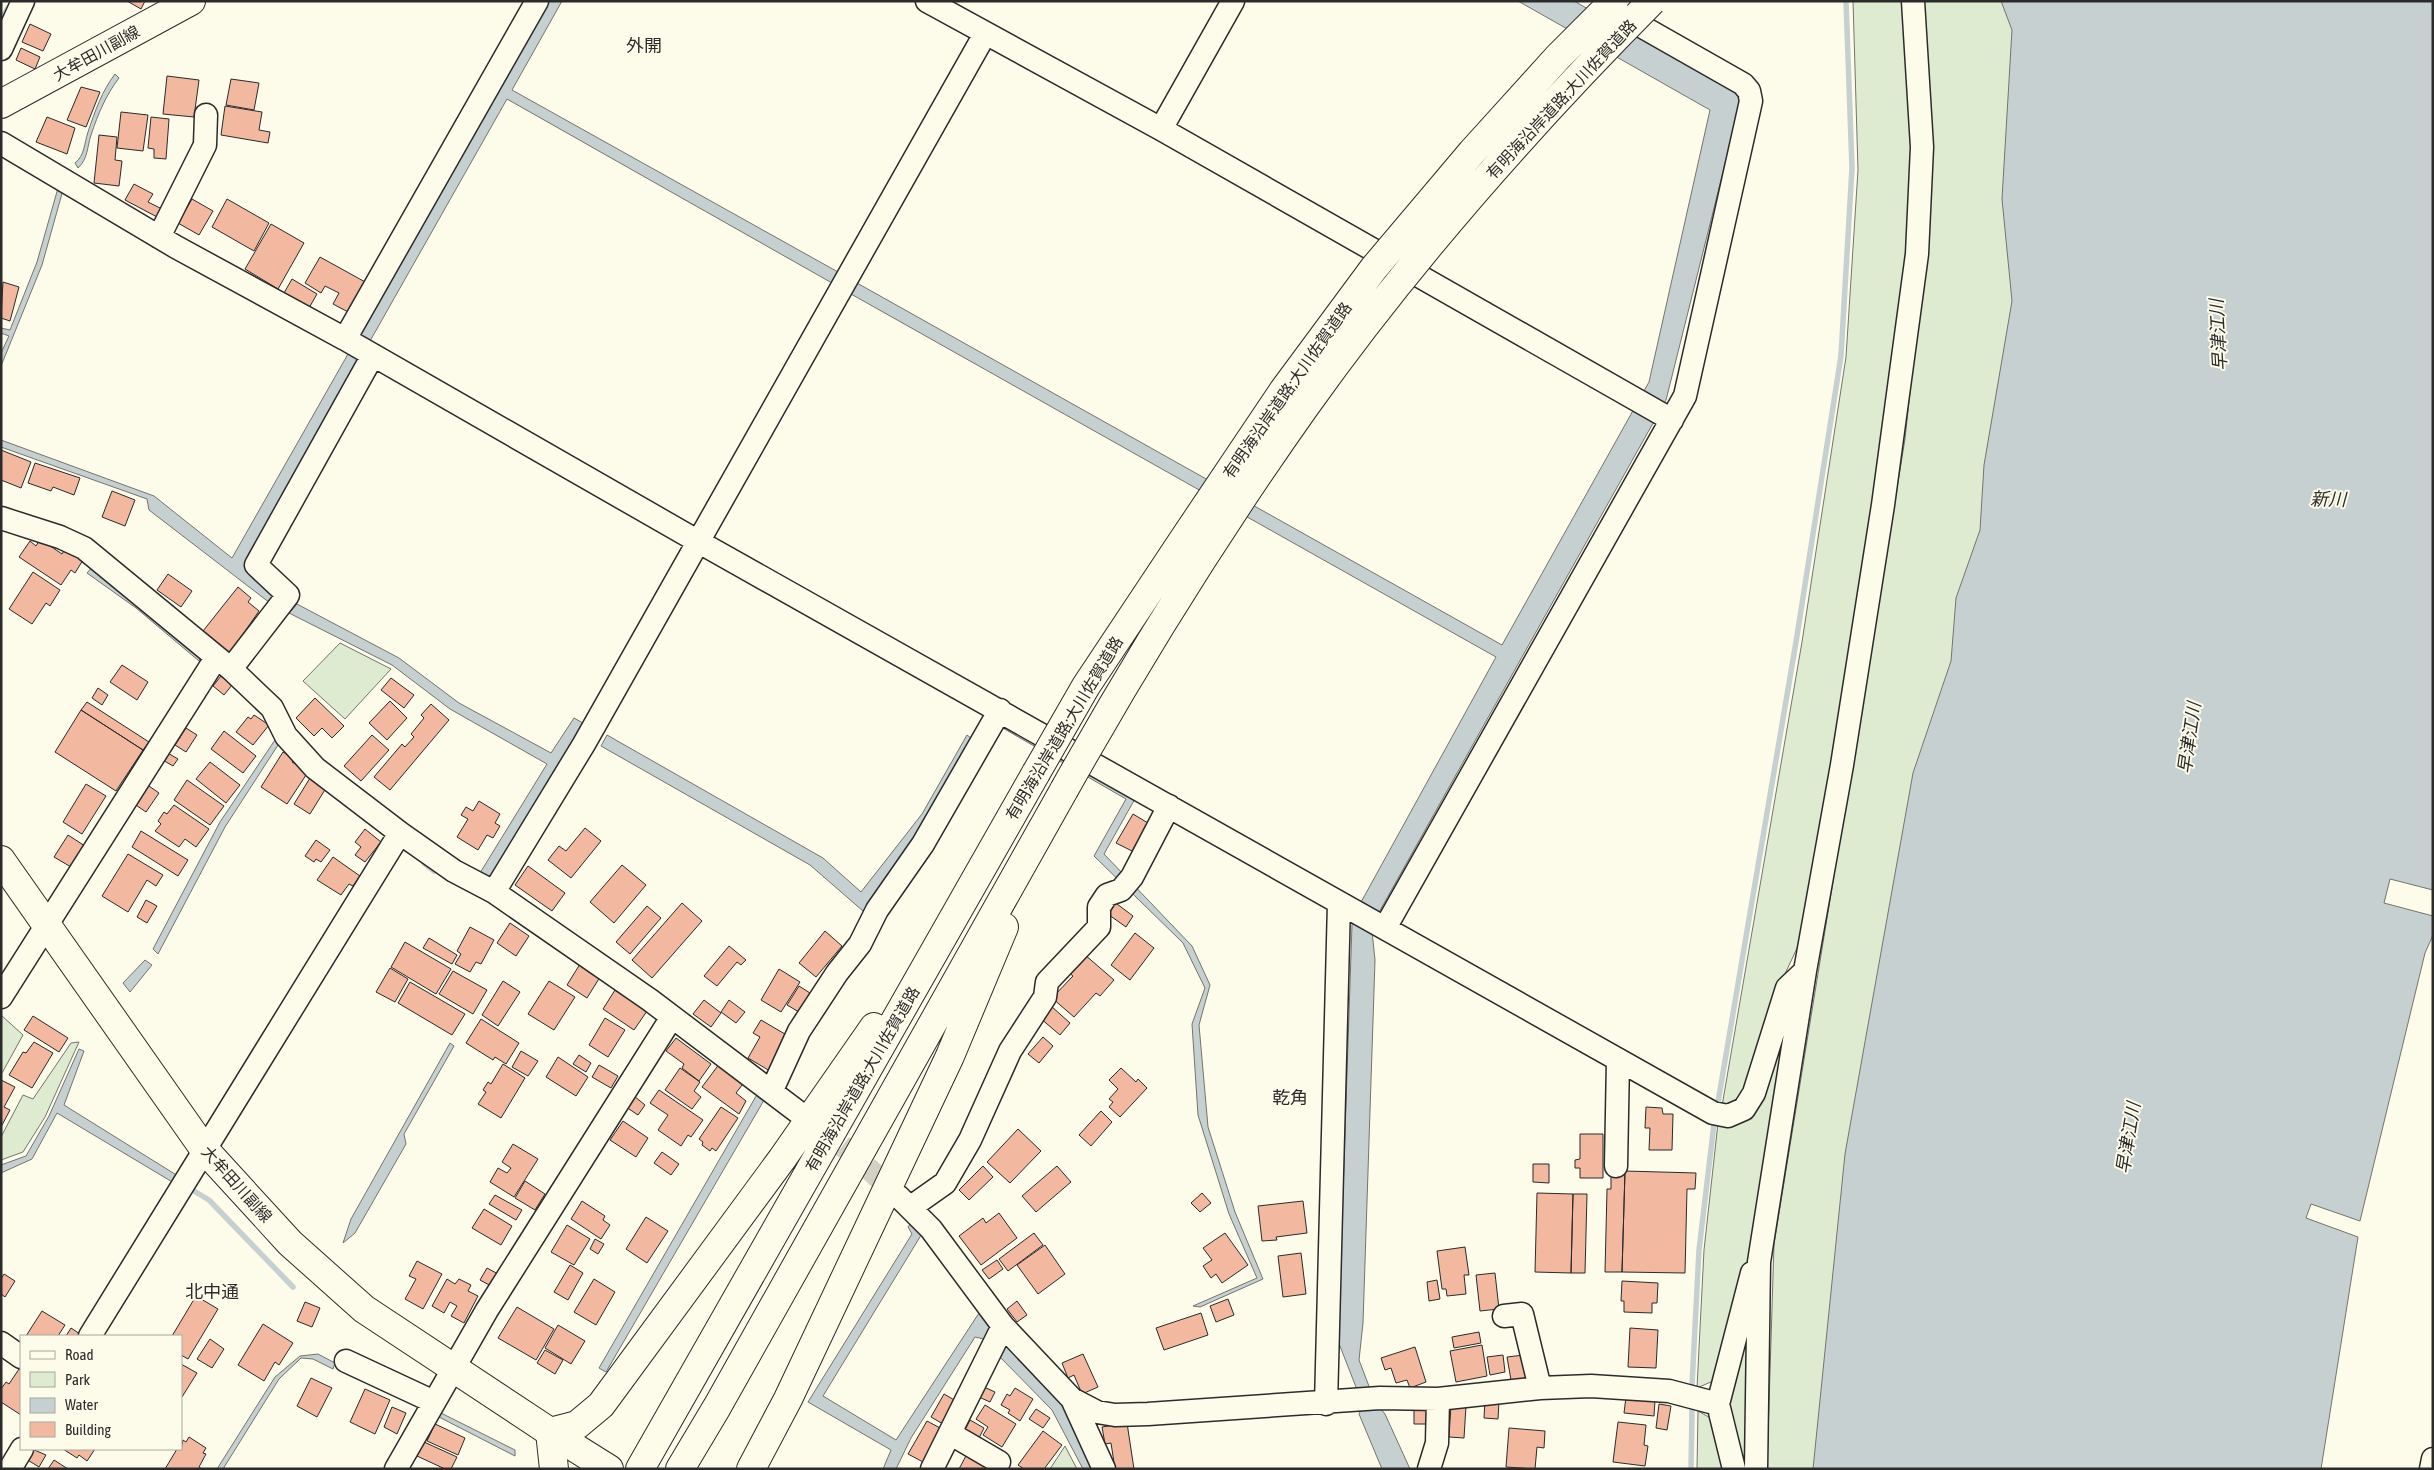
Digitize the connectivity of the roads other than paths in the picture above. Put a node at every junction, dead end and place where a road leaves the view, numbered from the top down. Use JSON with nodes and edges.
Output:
{"nodes":[{"id":1,"x":22,"y":1,"type":"edge"},
{"id":2,"x":191,"y":1,"type":"edge"},
{"id":3,"x":537,"y":1,"type":"edge"},
{"id":4,"x":927,"y":1,"type":"edge"},
{"id":5,"x":1233,"y":1,"type":"edge"},
{"id":6,"x":1597,"y":1,"type":"edge"},
{"id":7,"x":1614,"y":1,"type":"edge"},
{"id":8,"x":1652,"y":1,"type":"edge"},
{"id":9,"x":1913,"y":1,"type":"edge"},
{"id":10,"x":984,"y":34,"type":"junction"},
{"id":11,"x":1,"y":49,"type":"edge"},
{"id":12,"x":1,"y":104,"type":"edge"},
{"id":13,"x":206,"y":115,"type":"dead end"},
{"id":14,"x":1161,"y":130,"type":"junction"},
{"id":15,"x":1,"y":143,"type":"edge"},
{"id":16,"x":159,"y":237,"type":"junction"},
{"id":17,"x":346,"y":339,"type":"junction"},
{"id":18,"x":373,"y":355,"type":"junction"},
{"id":19,"x":1672,"y":420,"type":"junction"},
{"id":20,"x":1,"y":518,"type":"edge"},
{"id":21,"x":699,"y":542,"type":"junction"},
{"id":22,"x":224,"y":664,"type":"junction"},
{"id":23,"x":1000,"y":710,"type":"junction"},
{"id":24,"x":1169,"y":806,"type":"junction"},
{"id":25,"x":1008,"y":822,"type":"junction"},
{"id":26,"x":1044,"y":826,"type":"junction"},
{"id":27,"x":400,"y":833,"type":"junction"},
{"id":28,"x":1,"y":860,"type":"edge"},
{"id":29,"x":494,"y":892,"type":"junction"},
{"id":30,"x":1345,"y":907,"type":"junction"},
{"id":31,"x":47,"y":924,"type":"junction"},
{"id":32,"x":1383,"y":927,"type":"junction"},
{"id":33,"x":1805,"y":971,"type":"junction"},
{"id":34,"x":1,"y":997,"type":"edge"},
{"id":35,"x":672,"y":1017,"type":"junction"},
{"id":36,"x":1618,"y":1060,"type":"junction"},
{"id":37,"x":772,"y":1090,"type":"junction"},
{"id":38,"x":798,"y":1112,"type":"tunnel mouth"},
{"id":39,"x":204,"y":1149,"type":"junction"},
{"id":40,"x":1616,"y":1166,"type":"dead end"},
{"id":41,"x":1759,"y":1262,"type":"junction"},
{"id":42,"x":1504,"y":1316,"type":"dead end"},
{"id":43,"x":1003,"y":1326,"type":"junction"},
{"id":44,"x":91,"y":1335,"type":"edge"},
{"id":45,"x":1,"y":1344,"type":"edge"},
{"id":46,"x":20,"y":1356,"type":"edge"},
{"id":47,"x":346,"y":1361,"type":"dead end"},
{"id":48,"x":453,"y":1369,"type":"junction"},
{"id":49,"x":1540,"y":1388,"type":"junction"},
{"id":50,"x":1072,"y":1399,"type":"junction"},
{"id":51,"x":1438,"y":1399,"type":"junction"},
{"id":52,"x":434,"y":1402,"type":"junction"},
{"id":53,"x":1326,"y":1404,"type":"junction"},
{"id":54,"x":1718,"y":1404,"type":"junction"},
{"id":55,"x":550,"y":1432,"type":"junction"},
{"id":56,"x":951,"y":1434,"type":"junction"},
{"id":57,"x":21,"y":1450,"type":"edge"},
{"id":58,"x":2433,"y":1459,"type":"edge"},
{"id":59,"x":1000,"y":1462,"type":"dead end"},
{"id":60,"x":10,"y":1469,"type":"edge"},
{"id":61,"x":396,"y":1469,"type":"edge"},
{"id":62,"x":554,"y":1469,"type":"edge"},
{"id":63,"x":609,"y":1469,"type":"edge"},
{"id":64,"x":640,"y":1469,"type":"edge"},
{"id":65,"x":680,"y":1469,"type":"edge"},
{"id":66,"x":751,"y":1469,"type":"edge"},
{"id":67,"x":932,"y":1469,"type":"edge"},
{"id":68,"x":1104,"y":1469,"type":"edge"},
{"id":69,"x":1429,"y":1469,"type":"edge"},
{"id":70,"x":1734,"y":1469,"type":"edge"},
{"id":71,"x":1756,"y":1469,"type":"edge"},
{"id":72,"x":2431,"y":1469,"type":"edge"}],
"edges":[{"from":1,"to":11,"type":"street"},
{"from":2,"to":12,"type":"main road","name":"大牟田川副線"},
{"from":3,"to":17,"type":"street"},
{"from":4,"to":10,"type":"street"},
{"from":5,"to":14,"type":"street"},
{"from":6,"to":19,"type":"street"},
{"from":7,"to":25,"type":"main road","name":"有明海沿岸道路;大川佐賀道路","bridge":true},
{"from":8,"to":26,"type":"main road","name":"有明海沿岸道路;大川佐賀道路","bridge":true},
{"from":9,"to":33,"type":"street"},
{"from":10,"to":14,"type":"street"},
{"from":10,"to":21,"type":"street"},
{"from":13,"to":16,"type":"street"},
{"from":14,"to":19,"type":"street"},
{"from":15,"to":16,"type":"street"},
{"from":16,"to":17,"type":"street"},
{"from":17,"to":18,"type":"street"},
{"from":18,"to":21,"type":"street"},
{"from":18,"to":22,"type":"street"},
{"from":19,"to":32,"type":"street"},
{"from":20,"to":22,"type":"street"},
{"from":21,"to":23,"type":"street"},
{"from":21,"to":29,"type":"street"},
{"from":22,"to":27,"type":"street"},
{"from":22,"to":31,"type":"street"},
{"from":23,"to":24,"type":"street"},
{"from":23,"to":37,"type":"street"},
{"from":24,"to":30,"type":"street"},
{"from":24,"to":43,"type":"street"},
{"from":25,"to":55,"type":"main road"},
{"from":25,"to":64,"type":"main road","name":"有明海沿岸道路;大川佐賀道路"},
{"from":26,"to":65,"type":"main road","name":"有明海沿岸道路;大川佐賀道路"},
{"from":26,"to":66,"type":"main road"},
{"from":27,"to":29,"type":"street"},
{"from":27,"to":39,"type":"street"},
{"from":28,"to":31,"type":"main road","name":"大牟田川副線"},
{"from":29,"to":35,"type":"street"},
{"from":30,"to":32,"type":"street"},
{"from":30,"to":53,"type":"street"},
{"from":31,"to":34,"type":"street"},
{"from":31,"to":39,"type":"main road","name":"大牟田川副線"},
{"from":32,"to":36,"type":"street"},
{"from":33,"to":36,"type":"street"},
{"from":33,"to":41,"type":"street"},
{"from":35,"to":37,"type":"street"},
{"from":35,"to":48,"type":"street"},
{"from":36,"to":40,"type":"street"},
{"from":37,"to":38,"type":"street"},
{"from":39,"to":44,"type":"street"},
{"from":39,"to":48,"type":"main road","name":"大牟田川副線"},
{"from":41,"to":54,"type":"street"},
{"from":41,"to":71,"type":"street"},
{"from":42,"to":49,"type":"street"},
{"from":43,"to":50,"type":"street"},
{"from":43,"to":56,"type":"street"},
{"from":45,"to":46,"type":"street"},
{"from":47,"to":52,"type":"street"},
{"from":48,"to":52,"type":"street"},
{"from":48,"to":55,"type":"main road","name":"大牟田川副線"},
{"from":49,"to":51,"type":"street"},
{"from":49,"to":54,"type":"street"},
{"from":50,"to":53,"type":"street"},
{"from":50,"to":68,"type":"street"},
{"from":51,"to":53,"type":"street"},
{"from":51,"to":69,"type":"street"},
{"from":52,"to":61,"type":"street"},
{"from":54,"to":70,"type":"street"},
{"from":55,"to":62,"type":"main road"},
{"from":55,"to":63,"type":"main road","name":"大牟田川副線"},
{"from":56,"to":59,"type":"street"},
{"from":56,"to":67,"type":"street"},
{"from":57,"to":60,"type":"street"},
{"from":58,"to":72,"type":"street"}]}
